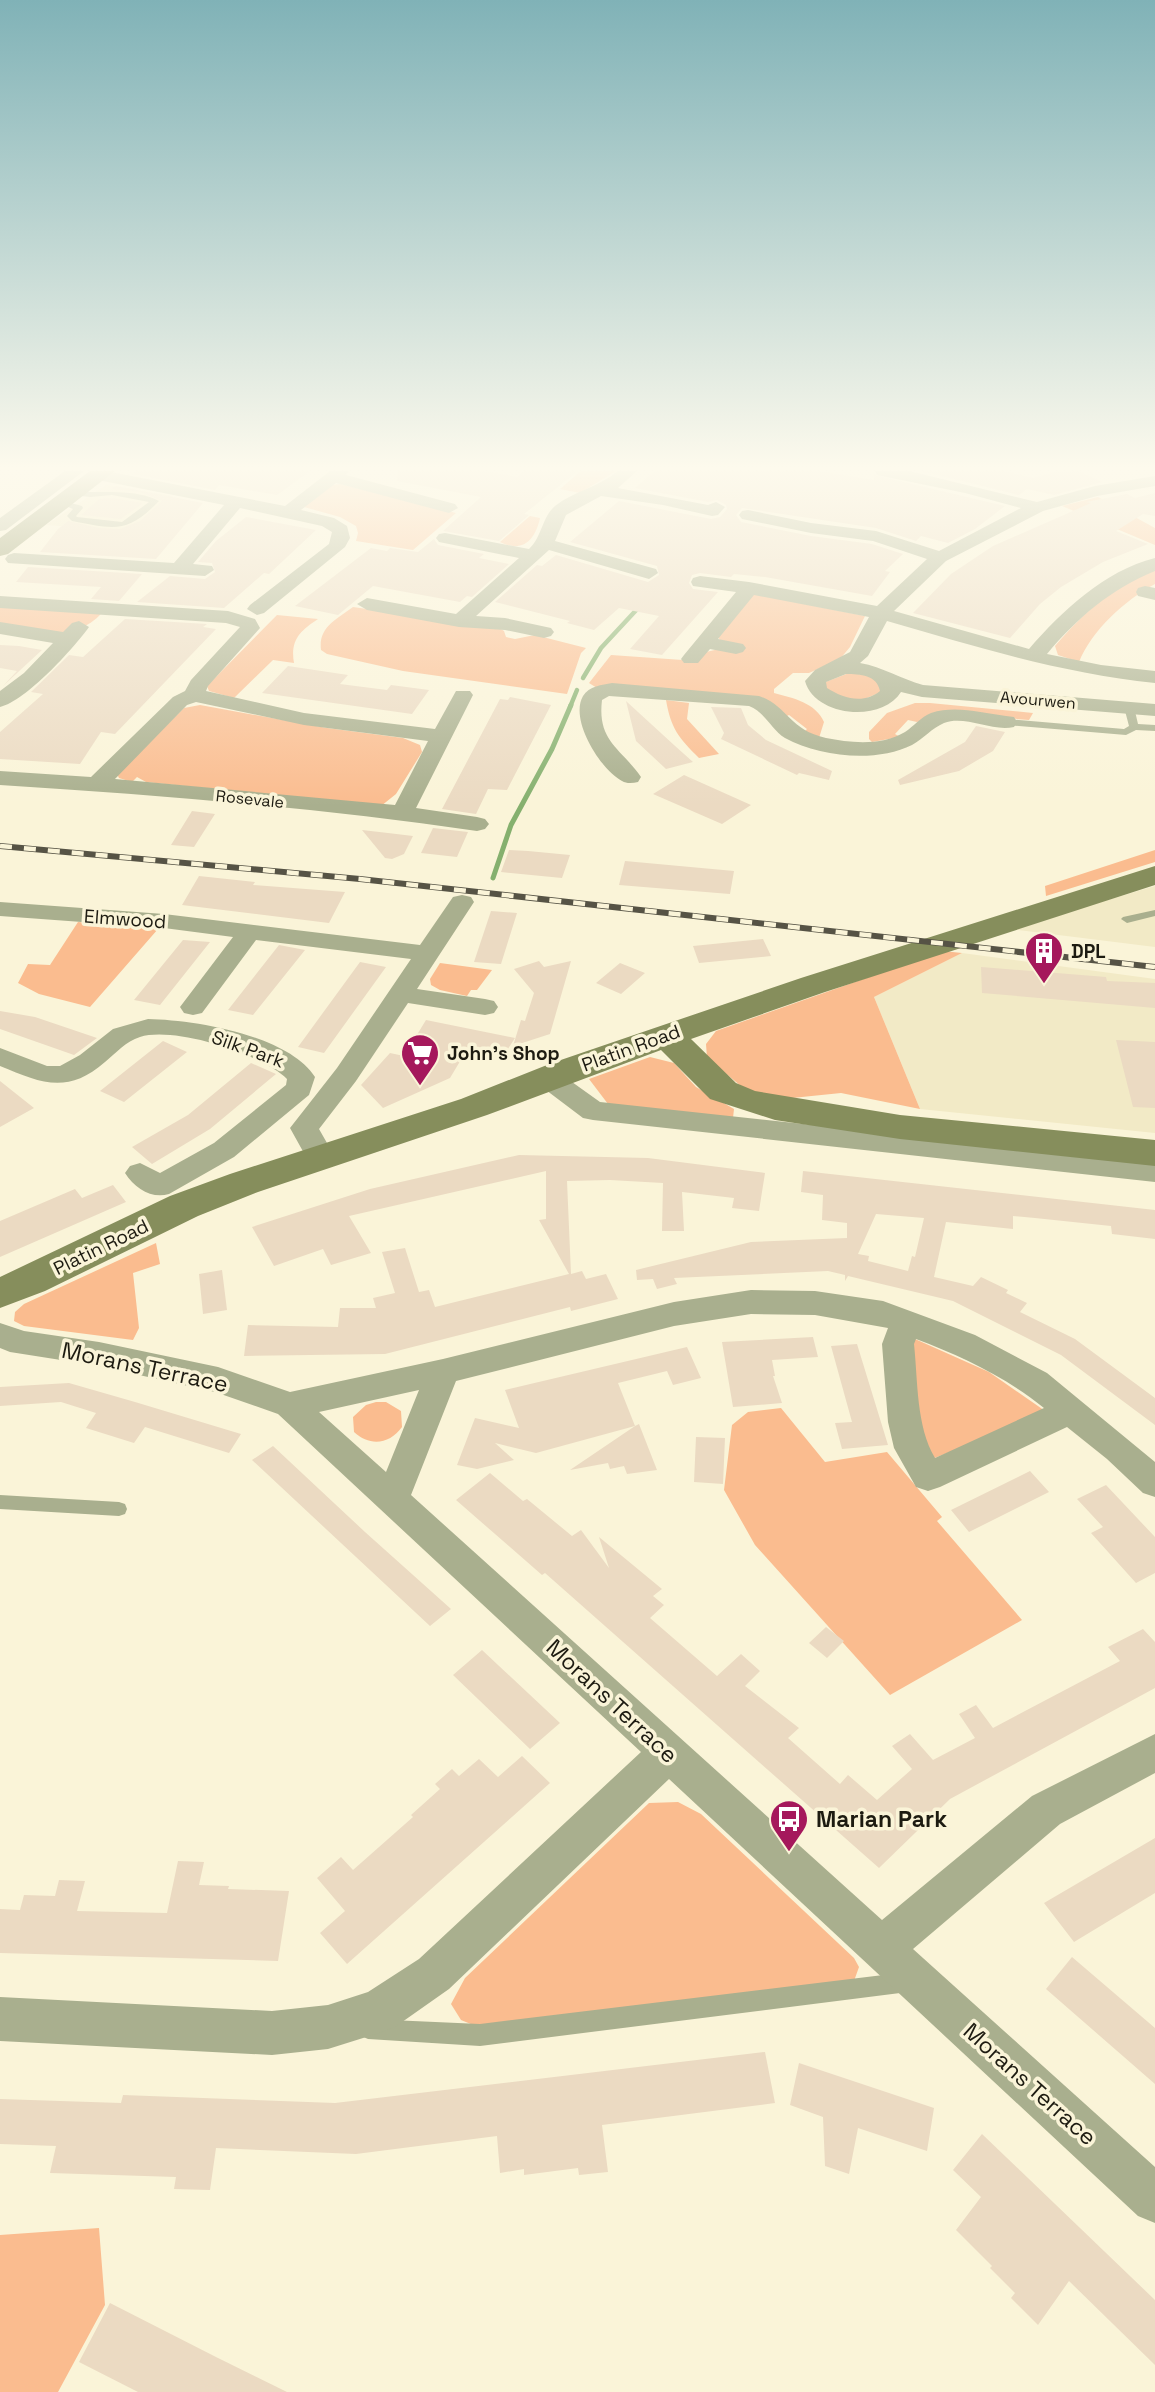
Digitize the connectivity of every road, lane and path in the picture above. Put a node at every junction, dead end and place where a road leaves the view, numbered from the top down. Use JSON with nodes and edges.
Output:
{"nodes":[{"id":1,"x":291,"y":583,"type":"edge"},
{"id":2,"x":502,"y":583,"type":"edge"},
{"id":3,"x":705,"y":583,"type":"edge"},
{"id":4,"x":913,"y":583,"type":"edge"},
{"id":5,"x":1114,"y":583,"type":"edge"},
{"id":6,"x":749,"y":588,"type":"junction"},
{"id":7,"x":376,"y":596,"type":"dead end"},
{"id":8,"x":0,"y":602,"type":"edge"},
{"id":9,"x":257,"y":610,"type":"dead end"},
{"id":10,"x":881,"y":613,"type":"junction"},
{"id":11,"x":459,"y":621,"type":"junction"},
{"id":12,"x":0,"y":628,"type":"edge"},
{"id":13,"x":544,"y":632,"type":"dead end"},
{"id":14,"x":705,"y":642,"type":"junction"},
{"id":15,"x":736,"y":648,"type":"dead end"},
{"id":16,"x":1033,"y":657,"type":"junction"},
{"id":17,"x":691,"y":659,"type":"dead end"},
{"id":18,"x":863,"y":664,"type":"junction"},
{"id":19,"x":1155,"y":677,"type":"edge"},
{"id":20,"x":882,"y":694,"type":"junction"},
{"id":21,"x":194,"y":695,"type":"junction"},
{"id":22,"x":463,"y":695,"type":"dead end"},
{"id":23,"x":832,"y":700,"type":"junction"},
{"id":24,"x":0,"y":701,"type":"edge"},
{"id":25,"x":1155,"y":710,"type":"edge"},
{"id":26,"x":1132,"y":717,"type":"junction"},
{"id":27,"x":848,"y":718,"type":"junction"},
{"id":28,"x":1006,"y":722,"type":"joint"},
{"id":29,"x":1155,"y":728,"type":"edge"},
{"id":30,"x":441,"y":736,"type":"junction"},
{"id":31,"x":844,"y":747,"type":"junction"},
{"id":32,"x":841,"y":772,"type":"dead end"},
{"id":33,"x":630,"y":777,"type":"dead end"},
{"id":34,"x":0,"y":778,"type":"edge"},
{"id":35,"x":97,"y":784,"type":"junction"},
{"id":36,"x":402,"y":813,"type":"junction"},
{"id":37,"x":477,"y":824,"type":"dead end"},
{"id":38,"x":1155,"y":875,"type":"edge"},
{"id":39,"x":461,"y":902,"type":"dead end"},
{"id":40,"x":0,"y":909,"type":"edge"},
{"id":41,"x":1155,"y":914,"type":"edge"},
{"id":42,"x":1127,"y":919,"type":"dead end"},
{"id":43,"x":250,"y":931,"type":"junction"},
{"id":44,"x":425,"y":953,"type":"junction"},
{"id":45,"x":398,"y":994,"type":"junction"},
{"id":46,"x":193,"y":1007,"type":"dead end"},
{"id":47,"x":485,"y":1007,"type":"dead end"},
{"id":48,"x":666,"y":1035,"type":"junction"},
{"id":49,"x":0,"y":1057,"type":"edge"},
{"id":50,"x":548,"y":1078,"type":"junction"},
{"id":51,"x":900,"y":1136,"type":"junction"},
{"id":52,"x":1155,"y":1153,"type":"edge"},
{"id":53,"x":320,"y":1157,"type":"junction"},
{"id":54,"x":1155,"y":1172,"type":"edge"},
{"id":55,"x":140,"y":1173,"type":"dead end"},
{"id":56,"x":0,"y":1293,"type":"edge"},
{"id":57,"x":906,"y":1322,"type":"junction"},
{"id":58,"x":0,"y":1335,"type":"edge"},
{"id":59,"x":443,"y":1372,"type":"junction"},
{"id":60,"x":290,"y":1405,"type":"junction"},
{"id":61,"x":1071,"y":1410,"type":"junction"},
{"id":62,"x":1155,"y":1483,"type":"edge"},
{"id":63,"x":393,"y":1497,"type":"junction"},
{"id":64,"x":0,"y":1502,"type":"edge"},
{"id":65,"x":120,"y":1509,"type":"dead end"},
{"id":66,"x":1155,"y":1752,"type":"edge"},
{"id":67,"x":668,"y":1753,"type":"junction"},
{"id":68,"x":881,"y":1948,"type":"junction"},
{"id":69,"x":917,"y":1981,"type":"junction"},
{"id":70,"x":0,"y":2019,"type":"edge"},
{"id":71,"x":328,"y":2027,"type":"junction"},
{"id":72,"x":1155,"y":2199,"type":"edge"}],
"edges":[{"from":1,"to":9,"type":"street"},
{"from":2,"to":11,"type":"street"},
{"from":3,"to":6,"type":"street"},
{"from":4,"to":10,"type":"street"},
{"from":5,"to":16,"type":"street"},
{"from":6,"to":10,"type":"street"},
{"from":6,"to":14,"type":"street"},
{"from":7,"to":11,"type":"street"},
{"from":8,"to":21,"type":"street"},
{"from":10,"to":16,"type":"street"},
{"from":10,"to":18,"type":"street"},
{"from":11,"to":13,"type":"street"},
{"from":12,"to":24,"type":"street"},
{"from":14,"to":15,"type":"street"},
{"from":14,"to":17,"type":"street"},
{"from":16,"to":19,"type":"street"},
{"from":18,"to":20,"type":"street"},
{"from":18,"to":23,"type":"street"},
{"from":20,"to":23,"type":"street","name":"Avourwen"},
{"from":20,"to":26,"type":"street","name":"Avourwen"},
{"from":20,"to":27,"type":"street"},
{"from":21,"to":30,"type":"street"},
{"from":21,"to":35,"type":"street"},
{"from":22,"to":30,"type":"street"},
{"from":23,"to":27,"type":"street"},
{"from":25,"to":26,"type":"street","name":"Avourwen"},
{"from":26,"to":28,"type":"lane"},
{"from":26,"to":29,"type":"lane"},
{"from":27,"to":31,"type":"street"},
{"from":28,"to":31,"type":"street"},
{"from":30,"to":36,"type":"street"},
{"from":31,"to":32,"type":"street"},
{"from":31,"to":33,"type":"street"},
{"from":34,"to":35,"type":"street","name":"Rosevale"},
{"from":35,"to":36,"type":"street","name":"Rosevale"},
{"from":36,"to":37,"type":"street","name":"Rosevale"},
{"from":38,"to":48,"type":"main road","name":"Platin Road"},
{"from":39,"to":44,"type":"street"},
{"from":40,"to":43,"type":"street","name":"Elmwood"},
{"from":41,"to":42,"type":"lane"},
{"from":43,"to":44,"type":"street","name":"Elmwood"},
{"from":43,"to":46,"type":"street"},
{"from":44,"to":45,"type":"street"},
{"from":45,"to":47,"type":"street"},
{"from":45,"to":53,"type":"street"},
{"from":48,"to":50,"type":"main road","name":"Platin Road"},
{"from":48,"to":51,"type":"main road"},
{"from":49,"to":55,"type":"street","name":"Silk Park"},
{"from":50,"to":51,"type":"street"},
{"from":50,"to":53,"type":"main road","name":"Platin Road"},
{"from":51,"to":52,"type":"main road"},
{"from":51,"to":54,"type":"street"},
{"from":53,"to":56,"type":"main road","name":"Platin Road"},
{"from":57,"to":59,"type":"street"},
{"from":57,"to":61,"type":"street"},
{"from":57,"to":61,"type":"street"},
{"from":58,"to":60,"type":"street","name":"Morans Terrace"},
{"from":59,"to":60,"type":"street"},
{"from":59,"to":63,"type":"street"},
{"from":60,"to":63,"type":"street","name":"Morans Terrace"},
{"from":61,"to":62,"type":"street"},
{"from":63,"to":67,"type":"street","name":"Morans Terrace"},
{"from":64,"to":65,"type":"lane"},
{"from":66,"to":68,"type":"street"},
{"from":67,"to":68,"type":"street","name":"Morans Terrace"},
{"from":67,"to":71,"type":"street"},
{"from":68,"to":69,"type":"street","name":"Morans Terrace"},
{"from":69,"to":71,"type":"lane"},
{"from":69,"to":72,"type":"street","name":"Morans Terrace"},
{"from":70,"to":71,"type":"street"}]}
